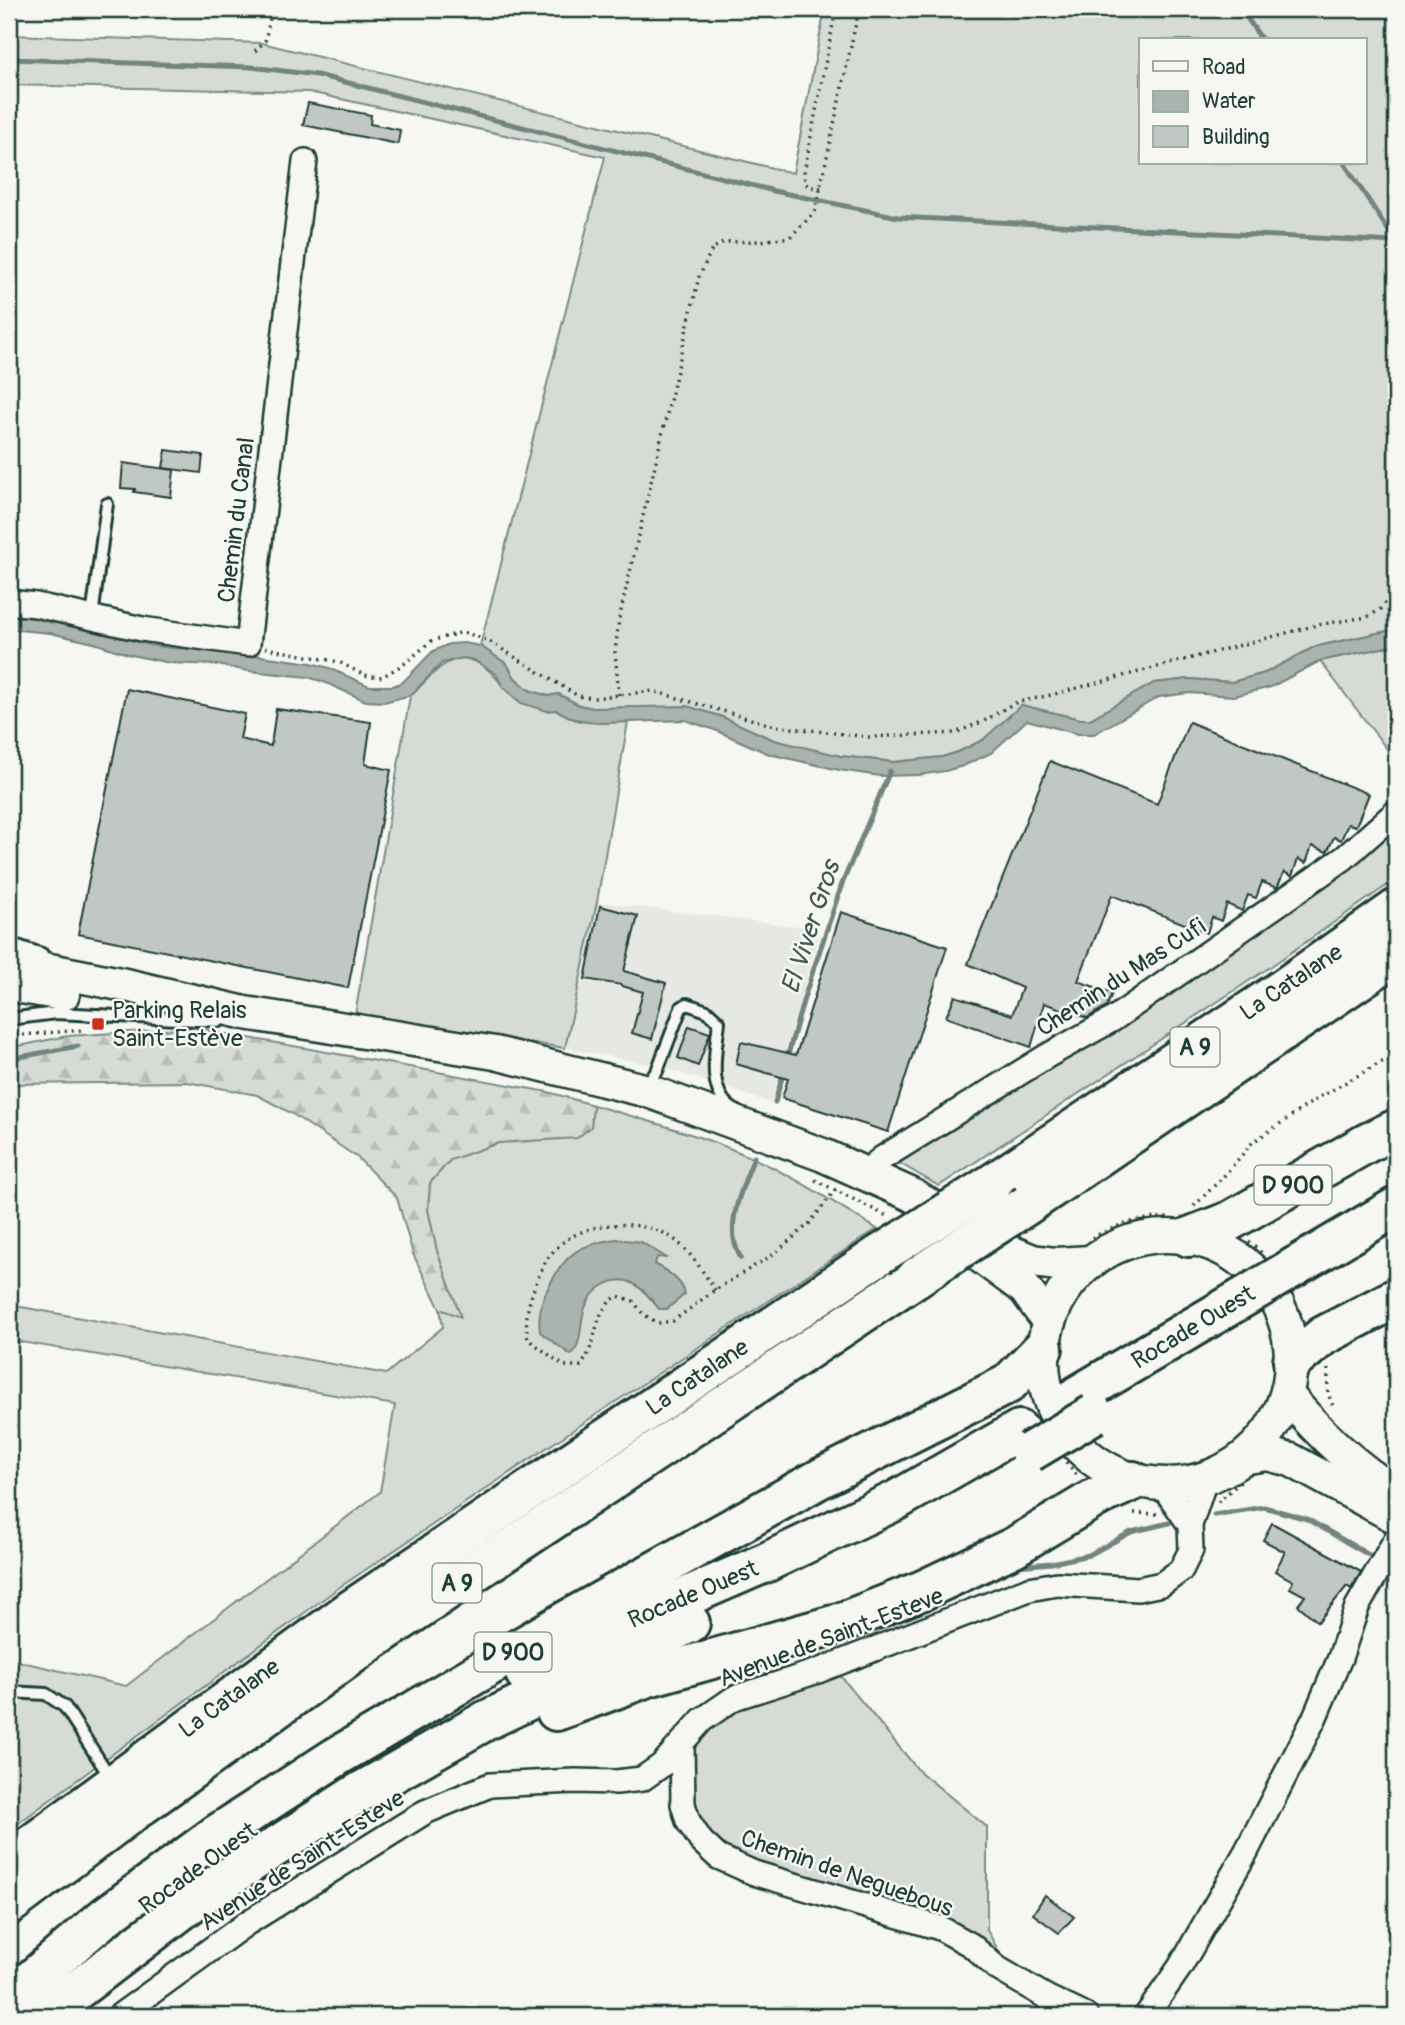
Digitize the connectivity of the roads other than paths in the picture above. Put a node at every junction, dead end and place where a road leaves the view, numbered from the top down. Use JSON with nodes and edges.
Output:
{"nodes":[{"id":1,"x":304,"y":161,"type":"dead end"},
{"id":2,"x":107,"y":504,"type":"dead end"},
{"id":3,"x":9,"y":602,"type":"edge"},
{"id":4,"x":92,"y":617,"type":"junction"},
{"id":5,"x":1396,"y":811,"type":"edge"},
{"id":6,"x":1396,"y":909,"type":"edge"},
{"id":7,"x":9,"y":943,"type":"edge"},
{"id":8,"x":1396,"y":955,"type":"edge"},
{"id":9,"x":48,"y":956,"type":"dead end"},
{"id":10,"x":61,"y":960,"type":"dead end"},
{"id":11,"x":9,"y":962,"type":"edge"},
{"id":12,"x":9,"y":985,"type":"edge"},
{"id":13,"x":130,"y":986,"type":"junction"},
{"id":14,"x":9,"y":1019,"type":"edge"},
{"id":15,"x":219,"y":1021,"type":"junction"},
{"id":16,"x":495,"y":1053,"type":"junction"},
{"id":17,"x":1396,"y":1129,"type":"edge"},
{"id":18,"x":823,"y":1154,"type":"junction"},
{"id":19,"x":853,"y":1177,"type":"junction"},
{"id":20,"x":1396,"y":1207,"type":"edge"},
{"id":21,"x":1183,"y":1236,"type":"junction"},
{"id":22,"x":1396,"y":1236,"type":"edge"},
{"id":23,"x":1090,"y":1262,"type":"junction"},
{"id":24,"x":1302,"y":1277,"type":"junction"},
{"id":25,"x":1396,"y":1298,"type":"edge"},
{"id":26,"x":1046,"y":1335,"type":"junction"},
{"id":27,"x":1303,"y":1372,"type":"junction"},
{"id":28,"x":1024,"y":1441,"type":"junction"},
{"id":29,"x":1250,"y":1468,"type":"junction"},
{"id":30,"x":1205,"y":1480,"type":"junction"},
{"id":31,"x":1139,"y":1493,"type":"junction"},
{"id":32,"x":1396,"y":1493,"type":"edge"},
{"id":33,"x":1396,"y":1517,"type":"edge"},
{"id":34,"x":1189,"y":1518,"type":"junction"},
{"id":35,"x":1396,"y":1539,"type":"edge"},
{"id":36,"x":9,"y":1692,"type":"edge"},
{"id":37,"x":682,"y":1743,"type":"junction"},
{"id":38,"x":642,"y":1779,"type":"junction"},
{"id":39,"x":114,"y":1782,"type":"junction"},
{"id":40,"x":683,"y":1804,"type":"junction"},
{"id":41,"x":9,"y":1861,"type":"edge"},
{"id":42,"x":203,"y":1894,"type":"junction"},
{"id":43,"x":9,"y":1905,"type":"edge"},
{"id":44,"x":9,"y":1999,"type":"edge"},
{"id":45,"x":9,"y":2010,"type":"edge"},
{"id":46,"x":43,"y":2016,"type":"edge"},
{"id":47,"x":119,"y":2016,"type":"edge"},
{"id":48,"x":1086,"y":2016,"type":"edge"},
{"id":49,"x":1146,"y":2016,"type":"edge"}],
"edges":[{"from":1,"to":4,"type":"street","name":"Chemin du Canal"},
{"from":2,"to":4,"type":"lane"},
{"from":3,"to":4,"type":"street"},
{"from":5,"to":19,"type":"street","name":"Chemin du Mas Cufi"},
{"from":6,"to":39,"type":"highway","name":"La Catalane","number":"A 9","bridge":true},
{"from":7,"to":9,"type":"lane"},
{"from":8,"to":43,"type":"highway","name":"La Catalane","number":"A 9","bridge":true},
{"from":10,"to":13,"type":"lane"},
{"from":11,"to":13,"type":"main road"},
{"from":12,"to":15,"type":"main road"},
{"from":13,"to":16,"type":"main road"},
{"from":14,"to":15,"type":"lane"},
{"from":15,"to":19,"type":"main road"},
{"from":16,"to":18,"type":"main road"},
{"from":16,"to":18,"type":"lane"},
{"from":17,"to":21,"type":"highway","number":"D 900"},
{"from":18,"to":19,"type":"main road"},
{"from":19,"to":23,"type":"main road"},
{"from":19,"to":26,"type":"main road"},
{"from":20,"to":24,"type":"highway","name":"Rocade Ouest","number":"D 900"},
{"from":21,"to":23,"type":"main road"},
{"from":21,"to":27,"type":"main road"},
{"from":22,"to":24,"type":"highway","name":"Rocade Ouest","number":"D 900"},
{"from":23,"to":26,"type":"main road"},
{"from":24,"to":28,"type":"highway","name":"Rocade Ouest","number":"D 900","bridge":true},
{"from":25,"to":27,"type":"highway"},
{"from":26,"to":31,"type":"main road"},
{"from":26,"to":44,"type":"highway","number":"D 900"},
{"from":27,"to":29,"type":"main road"},
{"from":27,"to":32,"type":"main road"},
{"from":28,"to":42,"type":"highway","name":"Rocade Ouest","number":"D 900"},
{"from":28,"to":45,"type":"highway","name":"Rocade Ouest","number":"D 900"},
{"from":29,"to":30,"type":"main road"},
{"from":29,"to":33,"type":"main road"},
{"from":30,"to":31,"type":"main road"},
{"from":30,"to":34,"type":"street","name":"Avenue de Saint-Esteve"},
{"from":31,"to":34,"type":"street"},
{"from":31,"to":42,"type":"highway","number":"D 900"},
{"from":34,"to":37,"type":"street","name":"Avenue de Saint-Esteve"},
{"from":35,"to":49,"type":"street"},
{"from":36,"to":39,"type":"lane"},
{"from":37,"to":38,"type":"street","name":"Avenue de Saint-Esteve"},
{"from":37,"to":40,"type":"street"},
{"from":38,"to":40,"type":"street"},
{"from":38,"to":47,"type":"street","name":"Avenue de Saint-Esteve"},
{"from":39,"to":41,"type":"highway","name":"La Catalane","number":"A 9"},
{"from":40,"to":48,"type":"street","name":"Chemin de Neguebous"},
{"from":42,"to":46,"type":"highway","name":"Rocade Ouest","number":"D 900"}]}
